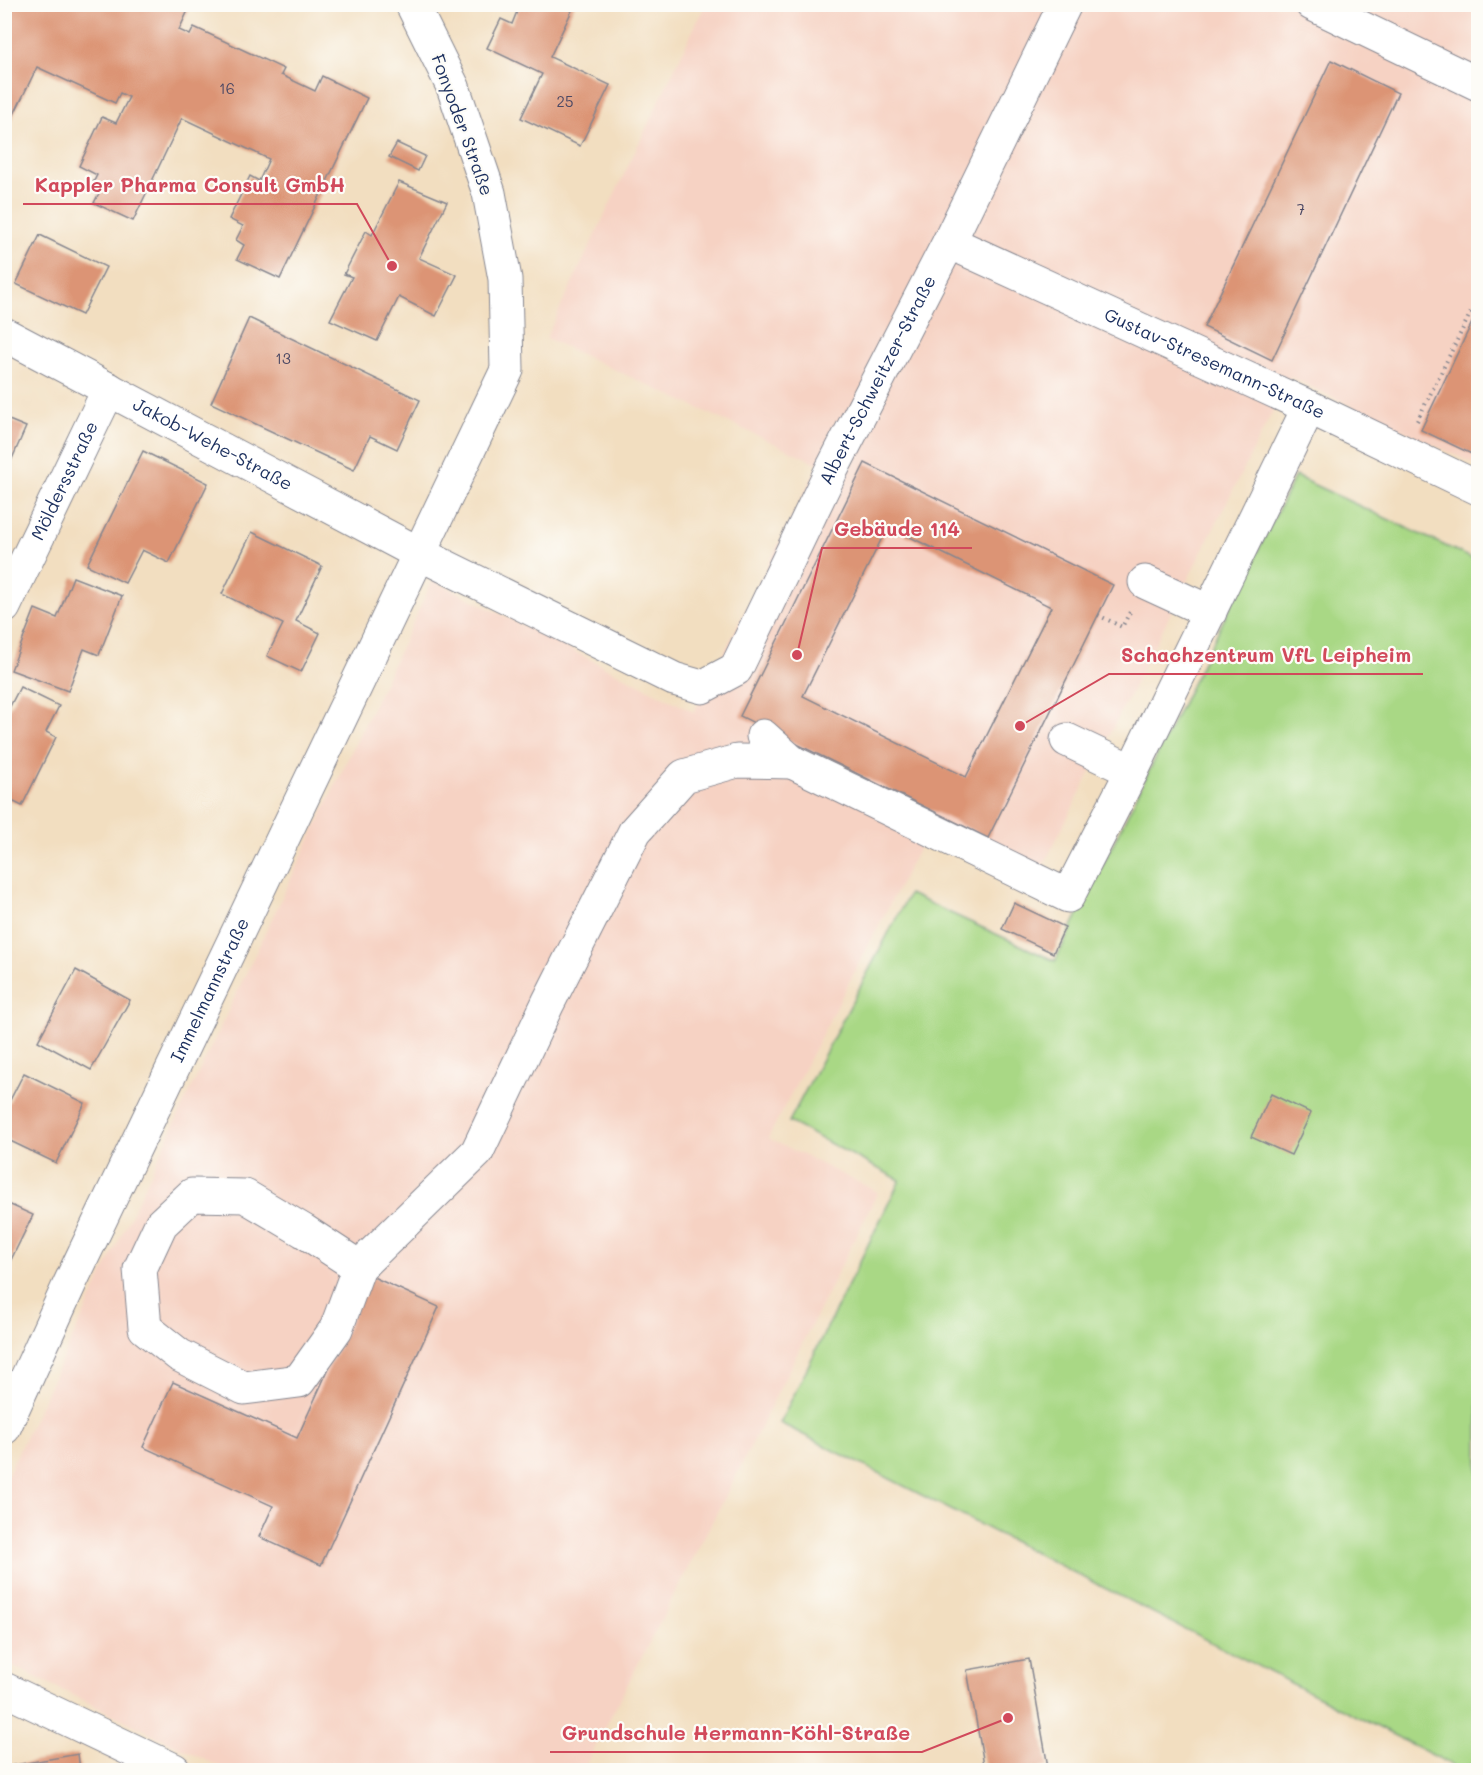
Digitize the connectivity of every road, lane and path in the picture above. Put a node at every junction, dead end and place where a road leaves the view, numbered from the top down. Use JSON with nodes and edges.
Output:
{"nodes":[{"id":1,"x":1065,"y":4,"type":"edge"},
{"id":2,"x":1312,"y":4,"type":"edge"},
{"id":3,"x":420,"y":7,"type":"edge"},
{"id":4,"x":1479,"y":84,"type":"edge"},
{"id":5,"x":949,"y":242,"type":"junction"},
{"id":6,"x":1479,"y":298,"type":"edge"},
{"id":7,"x":4,"y":334,"type":"edge"},
{"id":8,"x":109,"y":389,"type":"junction"},
{"id":9,"x":1309,"y":407,"type":"junction"},
{"id":10,"x":1401,"y":451,"type":"junction"},
{"id":11,"x":1479,"y":488,"type":"edge"},
{"id":12,"x":420,"y":554,"type":"junction"},
{"id":13,"x":1145,"y":582,"type":"dead end"},
{"id":14,"x":4,"y":607,"type":"edge"},
{"id":15,"x":1209,"y":612,"type":"junction"},
{"id":16,"x":763,"y":736,"type":"dead end"},
{"id":17,"x":1067,"y":740,"type":"dead end"},
{"id":18,"x":792,"y":762,"type":"junction"},
{"id":19,"x":1132,"y":771,"type":"junction"},
{"id":20,"x":359,"y":1267,"type":"junction"},
{"id":21,"x":4,"y":1428,"type":"edge"},
{"id":22,"x":4,"y":1689,"type":"edge"},
{"id":23,"x":174,"y":1770,"type":"edge"}],
"edges":[{"from":1,"to":5,"type":"street","name":"Albert-Schweitzer-Straße"},
{"from":2,"to":4,"type":"street"},
{"from":3,"to":12,"type":"street","name":"Fonyoder Straße"},
{"from":5,"to":9,"type":"street","name":"Gustav-Stresemann-Straße"},
{"from":5,"to":12,"type":"street","name":"Albert-Schweitzer-Straße"},
{"from":6,"to":10,"type":"path"},
{"from":7,"to":8,"type":"street","name":"Jakob-Wehe-Straße"},
{"from":8,"to":12,"type":"street","name":"Jakob-Wehe-Straße"},
{"from":8,"to":14,"type":"street","name":"Möldersstraße"},
{"from":9,"to":10,"type":"street","name":"Gustav-Stresemann-Straße"},
{"from":9,"to":15,"type":"street"},
{"from":10,"to":11,"type":"street","name":"Gustav-Stresemann-Straße"},
{"from":12,"to":21,"type":"street","name":"Immelmannstraße"},
{"from":13,"to":15,"type":"street"},
{"from":15,"to":19,"type":"street"},
{"from":16,"to":18,"type":"street"},
{"from":17,"to":19,"type":"street"},
{"from":18,"to":19,"type":"street"},
{"from":18,"to":20,"type":"street"},
{"from":20,"to":20,"type":"street"},
{"from":22,"to":23,"type":"street"}]}
